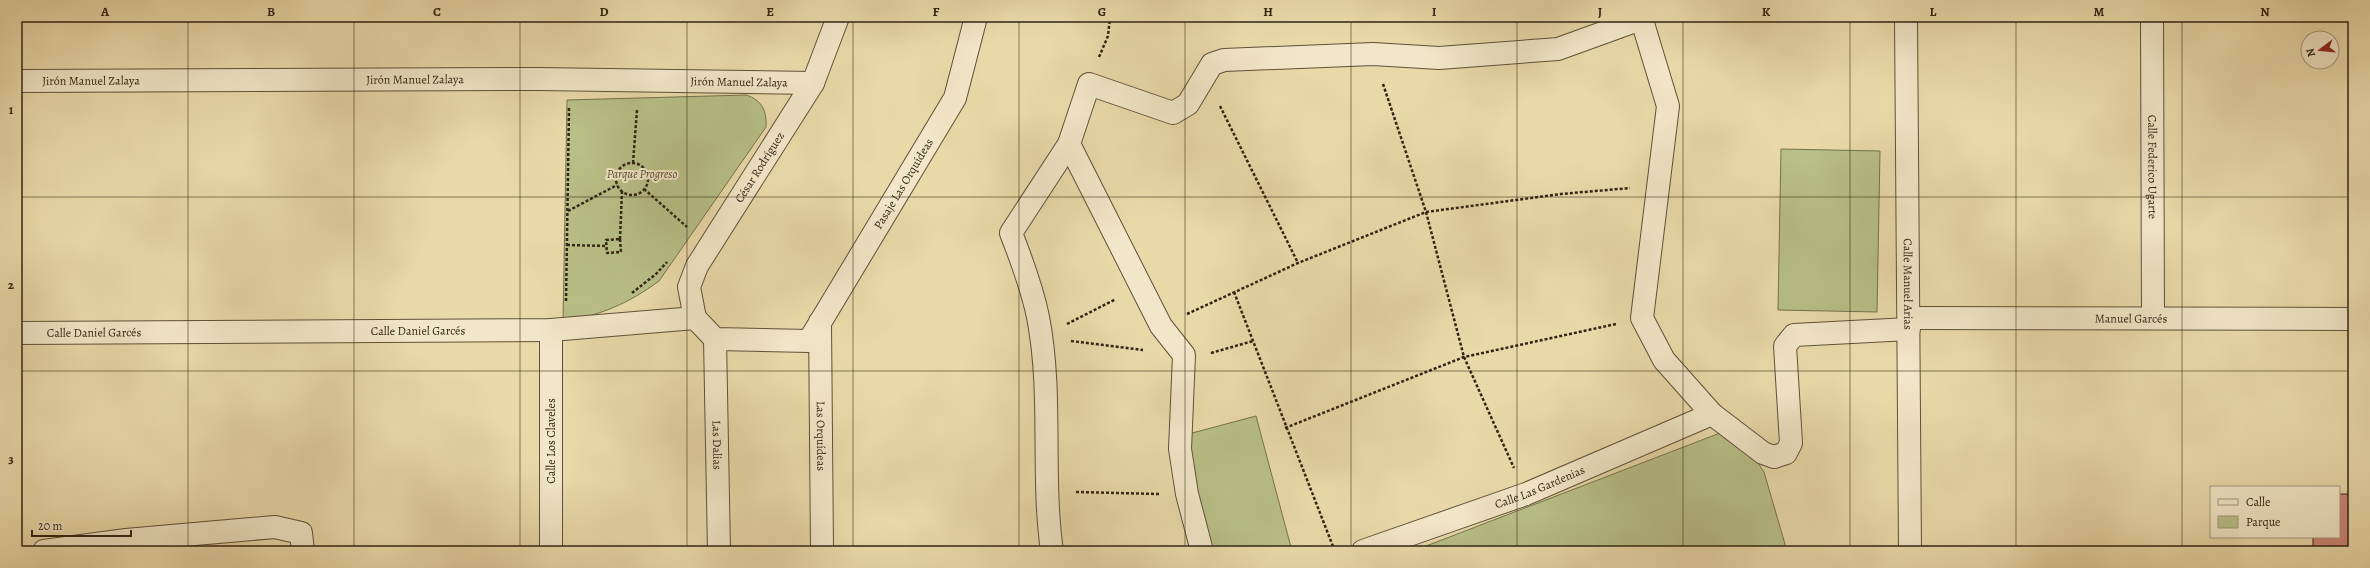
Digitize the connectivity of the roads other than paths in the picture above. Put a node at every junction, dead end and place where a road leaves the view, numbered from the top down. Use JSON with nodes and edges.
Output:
{"nodes":[{"id":1,"x":838,"y":17,"type":"edge"},
{"id":2,"x":976,"y":17,"type":"edge"},
{"id":3,"x":1906,"y":17,"type":"edge"},
{"id":4,"x":2152,"y":17,"type":"edge"},
{"id":5,"x":1641,"y":18,"type":"edge"},
{"id":6,"x":17,"y":81,"type":"edge"},
{"id":7,"x":813,"y":83,"type":"junction"},
{"id":8,"x":1069,"y":144,"type":"junction"},
{"id":9,"x":695,"y":318,"type":"junction"},
{"id":10,"x":2153,"y":318,"type":"junction"},
{"id":11,"x":2353,"y":320,"type":"edge"},
{"id":12,"x":820,"y":322,"type":"junction"},
{"id":13,"x":1909,"y":323,"type":"junction"},
{"id":14,"x":559,"y":330,"type":"junction"},
{"id":15,"x":17,"y":333,"type":"edge"},
{"id":16,"x":715,"y":339,"type":"junction"},
{"id":17,"x":1712,"y":414,"type":"junction"},
{"id":18,"x":125,"y":546,"type":"edge"},
{"id":19,"x":44,"y":551,"type":"edge"},
{"id":20,"x":302,"y":551,"type":"edge"},
{"id":21,"x":551,"y":551,"type":"edge"},
{"id":22,"x":719,"y":551,"type":"edge"},
{"id":23,"x":822,"y":551,"type":"edge"},
{"id":24,"x":1052,"y":551,"type":"edge"},
{"id":25,"x":1202,"y":551,"type":"edge"},
{"id":26,"x":1363,"y":551,"type":"edge"},
{"id":27,"x":1910,"y":551,"type":"edge"}],
"edges":[{"from":1,"to":7,"type":"street","name":"César Rodríguez"},
{"from":2,"to":12,"type":"street","name":"Pasaje Las Orquídeas"},
{"from":3,"to":13,"type":"street","name":"Calle Manuel Arias"},
{"from":4,"to":10,"type":"street","name":"Calle Federico Ugarte"},
{"from":5,"to":8,"type":"street"},
{"from":5,"to":17,"type":"street","name":"Manuel Garcés"},
{"from":6,"to":7,"type":"street","name":"Jirón Manuel Zalaya"},
{"from":7,"to":9,"type":"street","name":"César Rodríguez"},
{"from":8,"to":24,"type":"street"},
{"from":8,"to":25,"type":"street"},
{"from":9,"to":14,"type":"street","name":"Calle Daniel Garcés"},
{"from":9,"to":16,"type":"street"},
{"from":10,"to":11,"type":"street","name":"Manuel Garcés"},
{"from":10,"to":13,"type":"street","name":"Manuel Garcés"},
{"from":12,"to":16,"type":"street","name":"Pasaje Las Orquídeas"},
{"from":12,"to":23,"type":"street","name":"Las Orquídeas"},
{"from":13,"to":17,"type":"street","name":"Manuel Garcés"},
{"from":13,"to":27,"type":"street","name":"Calle Manuel Arias"},
{"from":14,"to":15,"type":"street","name":"Calle Daniel Garcés"},
{"from":14,"to":21,"type":"street","name":"Calle Los Claveles"},
{"from":16,"to":22,"type":"street","name":"Las Dalias"},
{"from":17,"to":26,"type":"street","name":"Calle Las Gardenias"},
{"from":18,"to":19,"type":"street"},
{"from":18,"to":20,"type":"street"}]}
